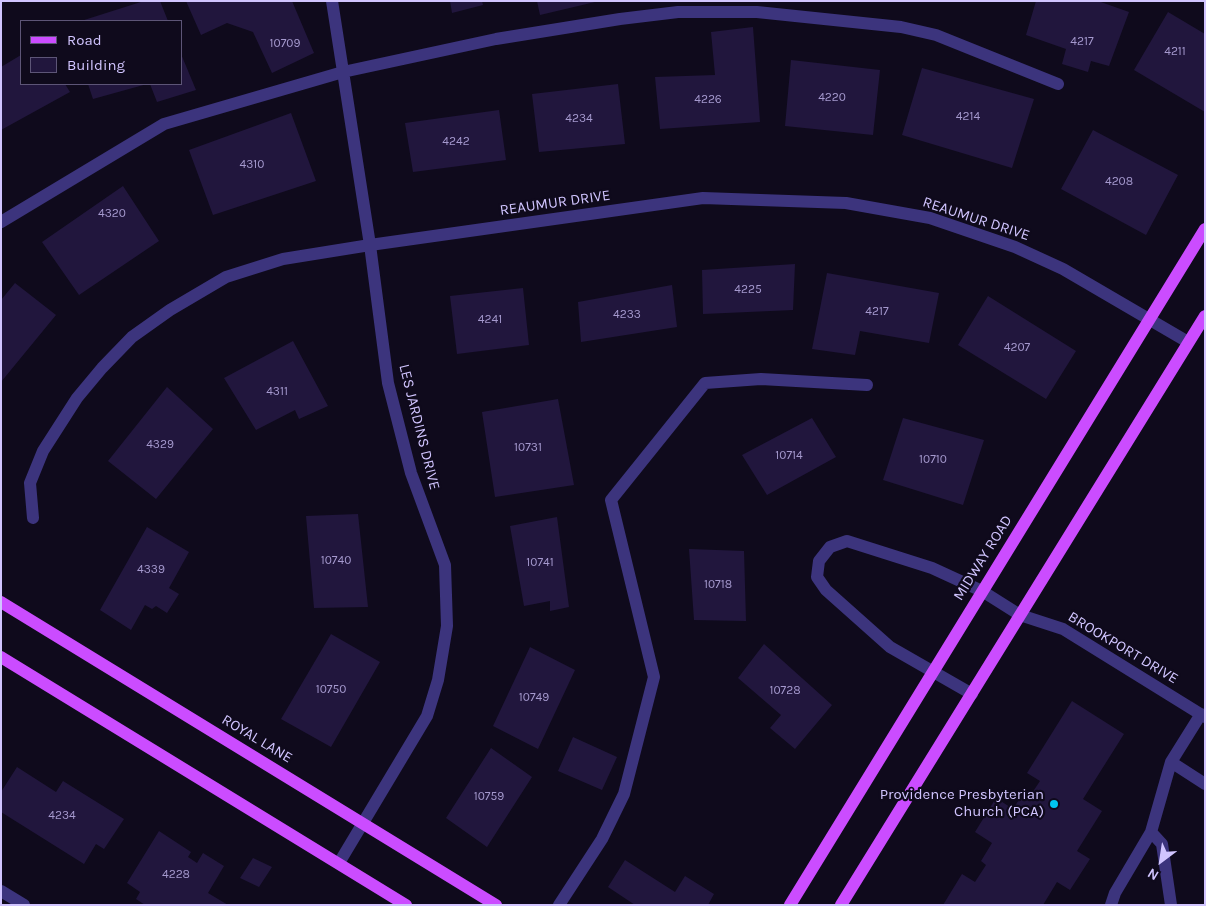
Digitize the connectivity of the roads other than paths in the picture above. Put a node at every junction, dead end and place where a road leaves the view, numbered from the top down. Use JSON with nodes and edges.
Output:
{"nodes":[{"id":1,"x":332,"y":1,"type":"edge"},
{"id":2,"x":343,"y":72,"type":"junction"},
{"id":3,"x":1058,"y":84,"type":"dead end"},
{"id":4,"x":1,"y":222,"type":"edge"},
{"id":5,"x":1205,"y":229,"type":"edge"},
{"id":6,"x":370,"y":245,"type":"junction"},
{"id":7,"x":1205,"y":316,"type":"edge"},
{"id":8,"x":1150,"y":318,"type":"junction"},
{"id":9,"x":1188,"y":342,"type":"junction"},
{"id":10,"x":867,"y":385,"type":"dead end"},
{"id":11,"x":33,"y":518,"type":"dead end"},
{"id":12,"x":982,"y":591,"type":"junction"},
{"id":13,"x":1,"y":602,"type":"edge"},
{"id":14,"x":1020,"y":614,"type":"junction"},
{"id":15,"x":1,"y":657,"type":"edge"},
{"id":16,"x":932,"y":671,"type":"junction"},
{"id":17,"x":972,"y":694,"type":"junction"},
{"id":18,"x":1203,"y":716,"type":"edge"},
{"id":19,"x":1171,"y":762,"type":"junction"},
{"id":20,"x":1205,"y":784,"type":"edge"},
{"id":21,"x":364,"y":823,"type":"junction"},
{"id":22,"x":1151,"y":832,"type":"junction"},
{"id":23,"x":339,"y":863,"type":"junction"},
{"id":24,"x":1,"y":891,"type":"edge"},
{"id":25,"x":24,"y":905,"type":"edge"},
{"id":26,"x":406,"y":905,"type":"edge"},
{"id":27,"x":496,"y":905,"type":"edge"},
{"id":28,"x":559,"y":905,"type":"edge"},
{"id":29,"x":790,"y":905,"type":"edge"},
{"id":30,"x":842,"y":905,"type":"edge"},
{"id":31,"x":1111,"y":905,"type":"edge"},
{"id":32,"x":1171,"y":905,"type":"edge"}],
"edges":[{"from":1,"to":2,"type":"street","name":"LES JARDINS DRIVE"},
{"from":2,"to":3,"type":"street"},
{"from":2,"to":4,"type":"street"},
{"from":2,"to":6,"type":"street","name":"LES JARDINS DRIVE"},
{"from":5,"to":8,"type":"main road","name":"MIDWAY ROAD"},
{"from":6,"to":8,"type":"street","name":"REAUMUR DRIVE"},
{"from":6,"to":11,"type":"street","name":"REAUMUR DRIVE"},
{"from":6,"to":21,"type":"street","name":"LES JARDINS DRIVE"},
{"from":7,"to":9,"type":"main road"},
{"from":8,"to":9,"type":"street","name":"REAUMUR DRIVE"},
{"from":8,"to":12,"type":"main road","name":"MIDWAY ROAD"},
{"from":9,"to":14,"type":"main road"},
{"from":10,"to":28,"type":"street"},
{"from":12,"to":14,"type":"street","name":"BROOKPORT DRIVE"},
{"from":12,"to":16,"type":"main road","name":"MIDWAY ROAD"},
{"from":12,"to":16,"type":"street","name":"BROOKPORT DRIVE"},
{"from":13,"to":21,"type":"main road","name":"ROYAL LANE"},
{"from":14,"to":17,"type":"main road"},
{"from":14,"to":18,"type":"street","name":"BROOKPORT DRIVE"},
{"from":15,"to":23,"type":"main road"},
{"from":16,"to":17,"type":"street","name":"BROOKPORT DRIVE"},
{"from":16,"to":29,"type":"main road","name":"MIDWAY ROAD"},
{"from":17,"to":30,"type":"main road"},
{"from":18,"to":19,"type":"street"},
{"from":19,"to":20,"type":"street"},
{"from":19,"to":22,"type":"street"},
{"from":21,"to":23,"type":"street","name":"LES JARDINS DRIVE"},
{"from":21,"to":27,"type":"main road","name":"ROYAL LANE"},
{"from":22,"to":31,"type":"street"},
{"from":22,"to":32,"type":"street"},
{"from":23,"to":26,"type":"main road"},
{"from":24,"to":25,"type":"street"}]}
